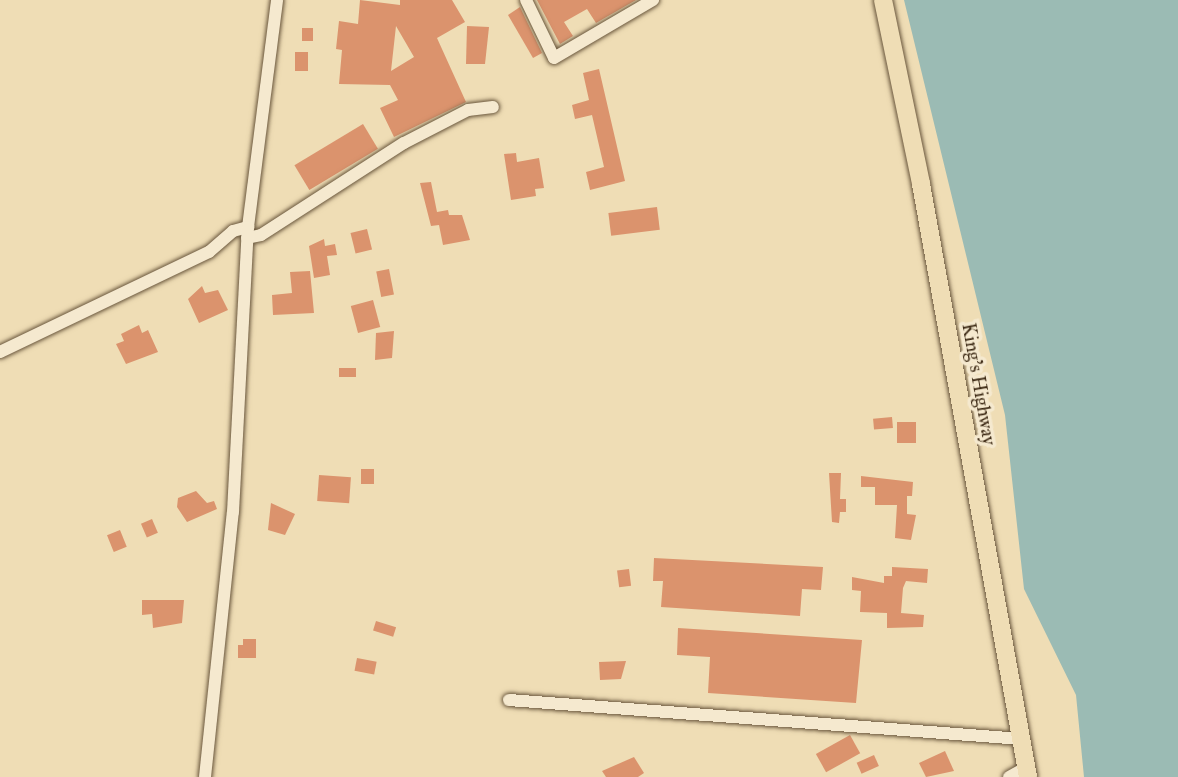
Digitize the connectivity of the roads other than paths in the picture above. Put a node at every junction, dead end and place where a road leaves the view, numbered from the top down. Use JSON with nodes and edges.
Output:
{"nodes":[{"id":1,"x":277,"y":0,"type":"edge"},
{"id":2,"x":526,"y":0,"type":"edge"},
{"id":3,"x":653,"y":0,"type":"edge"},
{"id":4,"x":883,"y":0,"type":"edge"},
{"id":5,"x":493,"y":107,"type":"dead end"},
{"id":6,"x":248,"y":233,"type":"junction"},
{"id":7,"x":0,"y":352,"type":"edge"},
{"id":8,"x":509,"y":700,"type":"dead end"},
{"id":9,"x":1022,"y":739,"type":"junction"},
{"id":10,"x":1027,"y":772,"type":"edge"},
{"id":11,"x":205,"y":777,"type":"edge"},
{"id":12,"x":1009,"y":777,"type":"edge"}],
"edges":[{"from":1,"to":6,"type":"street"},
{"from":2,"to":3,"type":"street"},
{"from":4,"to":9,"type":"highway","name":"King's Highway"},
{"from":5,"to":6,"type":"street"},
{"from":6,"to":7,"type":"street"},
{"from":6,"to":11,"type":"street"},
{"from":8,"to":9,"type":"street"},
{"from":9,"to":10,"type":"highway","name":"King's Highway"},
{"from":10,"to":12,"type":"street"}]}
